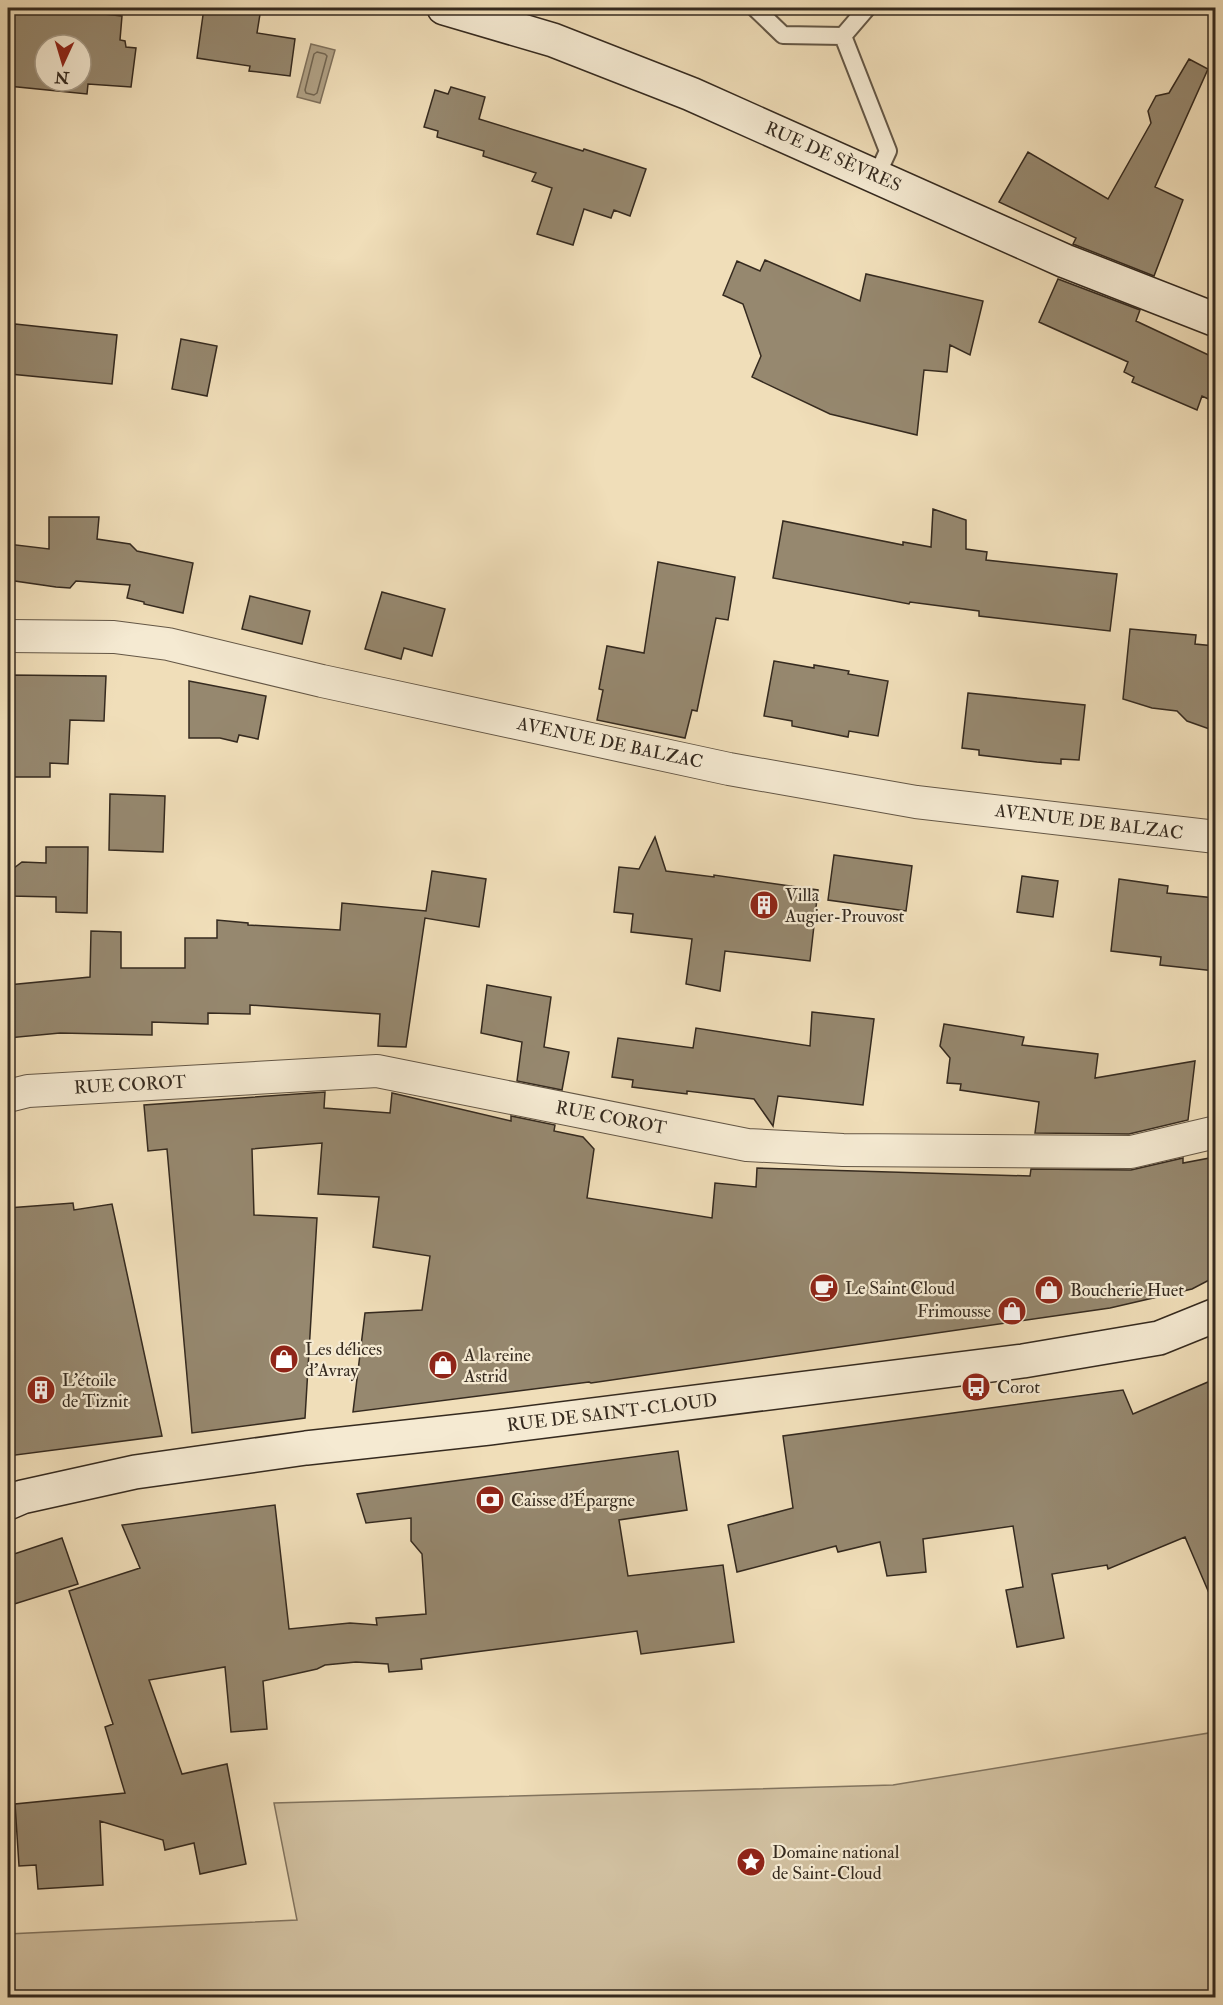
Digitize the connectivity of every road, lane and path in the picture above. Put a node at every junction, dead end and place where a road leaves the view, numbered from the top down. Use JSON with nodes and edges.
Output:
{"nodes":[{"id":1,"x":444,"y":8,"type":"edge"},
{"id":2,"x":755,"y":8,"type":"edge"},
{"id":3,"x":867,"y":8,"type":"edge"},
{"id":4,"x":843,"y":36,"type":"junction"},
{"id":5,"x":876,"y":177,"type":"junction"},
{"id":6,"x":1215,"y":320,"type":"edge"},
{"id":7,"x":8,"y":636,"type":"edge"},
{"id":8,"x":1215,"y":837,"type":"edge"},
{"id":9,"x":8,"y":1096,"type":"edge"},
{"id":10,"x":1215,"y":1132,"type":"edge"},
{"id":11,"x":1215,"y":1316,"type":"edge"},
{"id":12,"x":8,"y":1503,"type":"edge"}],
"edges":[{"from":1,"to":5,"type":"main road","name":"RUE DE SÈVRES"},
{"from":2,"to":4,"type":"lane"},
{"from":3,"to":4,"type":"lane"},
{"from":4,"to":5,"type":"lane"},
{"from":5,"to":6,"type":"main road","name":"RUE DE SÈVRES"},
{"from":7,"to":8,"type":"street","name":"AVENUE DE BALZAC"},
{"from":9,"to":10,"type":"street","name":"RUE COROT"},
{"from":11,"to":12,"type":"main road","name":"RUE DE SAINT-CLOUD"}]}
